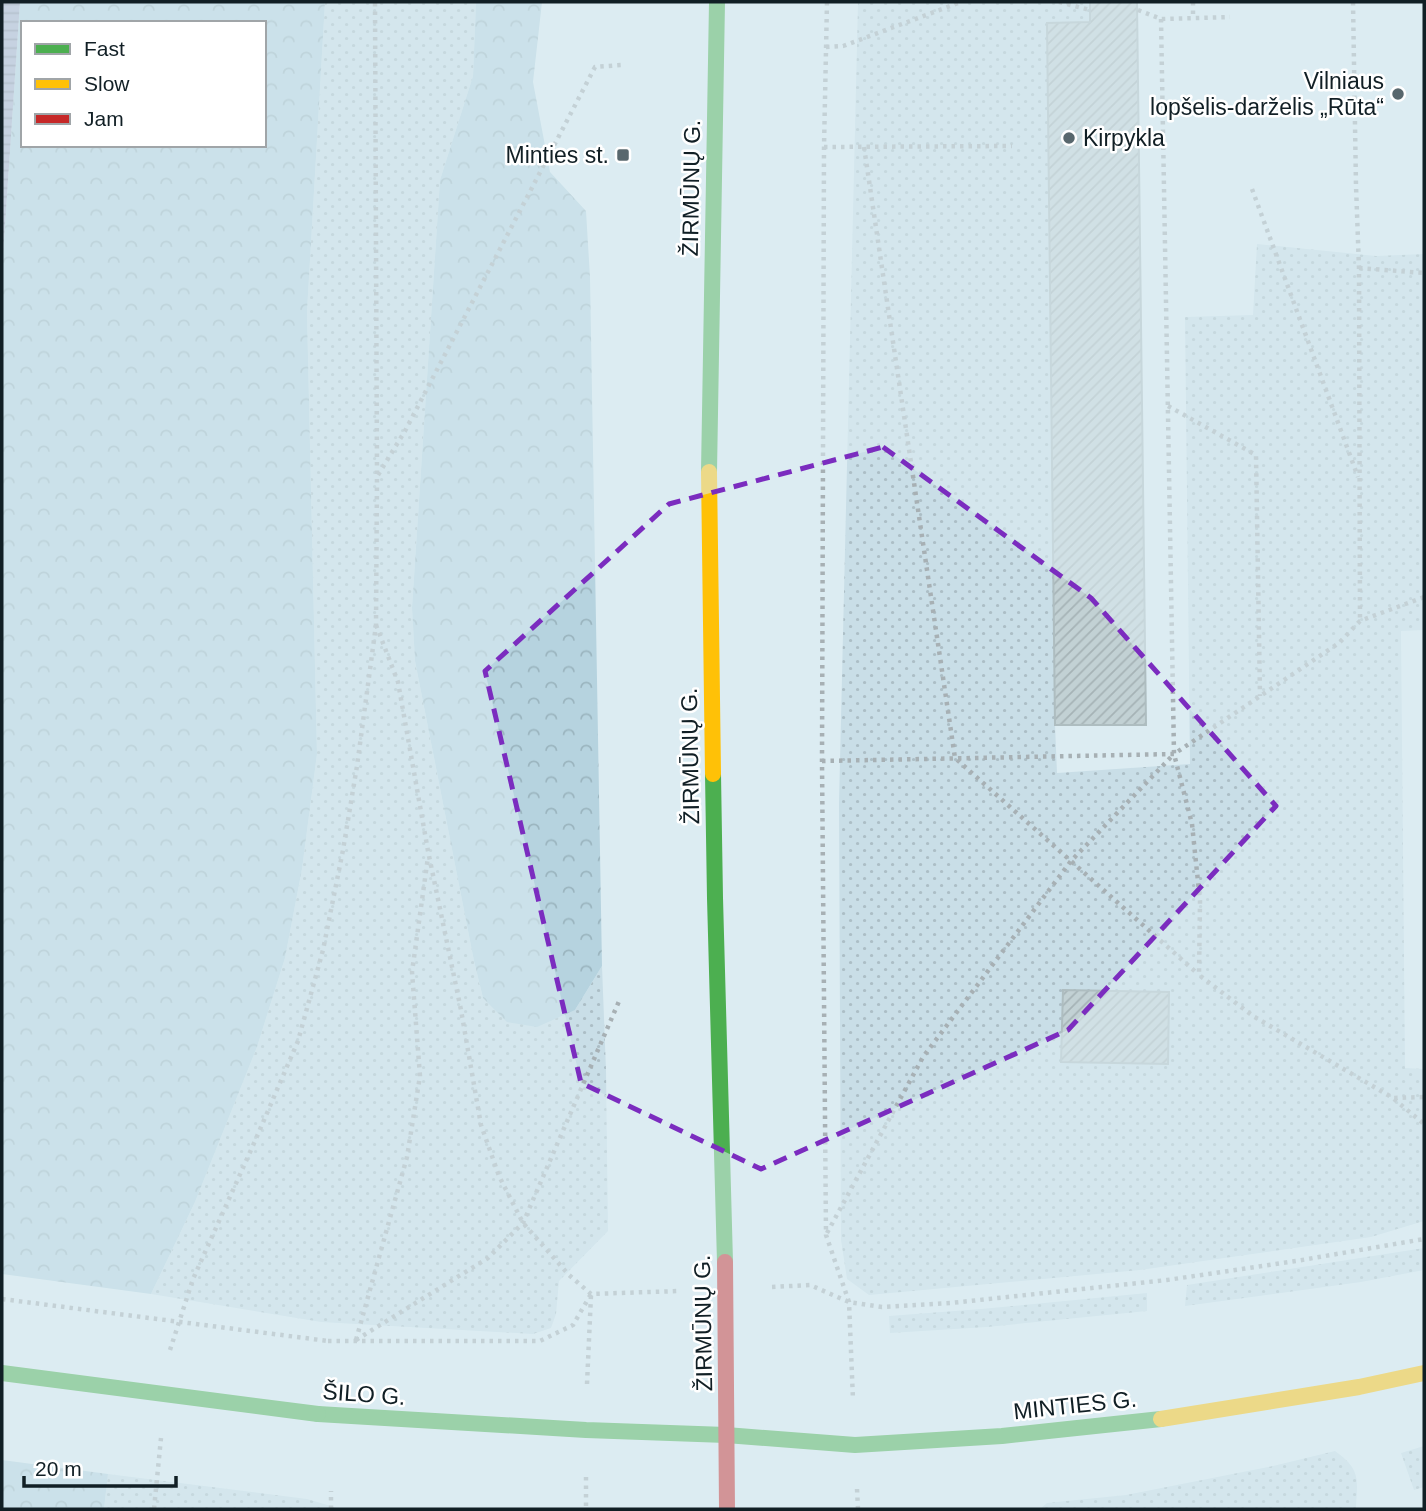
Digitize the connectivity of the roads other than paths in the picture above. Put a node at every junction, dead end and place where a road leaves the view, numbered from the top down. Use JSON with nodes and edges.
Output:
{"nodes":[{"id":1,"x":717,"y":2,"type":"edge"},
{"id":2,"x":2,"y":1373,"type":"edge"},
{"id":3,"x":1424,"y":1373,"type":"edge"},
{"id":4,"x":726,"y":1435,"type":"junction"},
{"id":5,"x":727,"y":1509,"type":"edge"}],
"edges":[{"from":1,"to":4,"type":"main road","name":"ŽIRMŪNŲ G."},
{"from":2,"to":4,"type":"main road","name":"ŠILO G.","bridge":true},
{"from":3,"to":4,"type":"main road","name":"MINTIES G."},
{"from":4,"to":5,"type":"main road","name":"ŽIRMŪNŲ G."}]}
